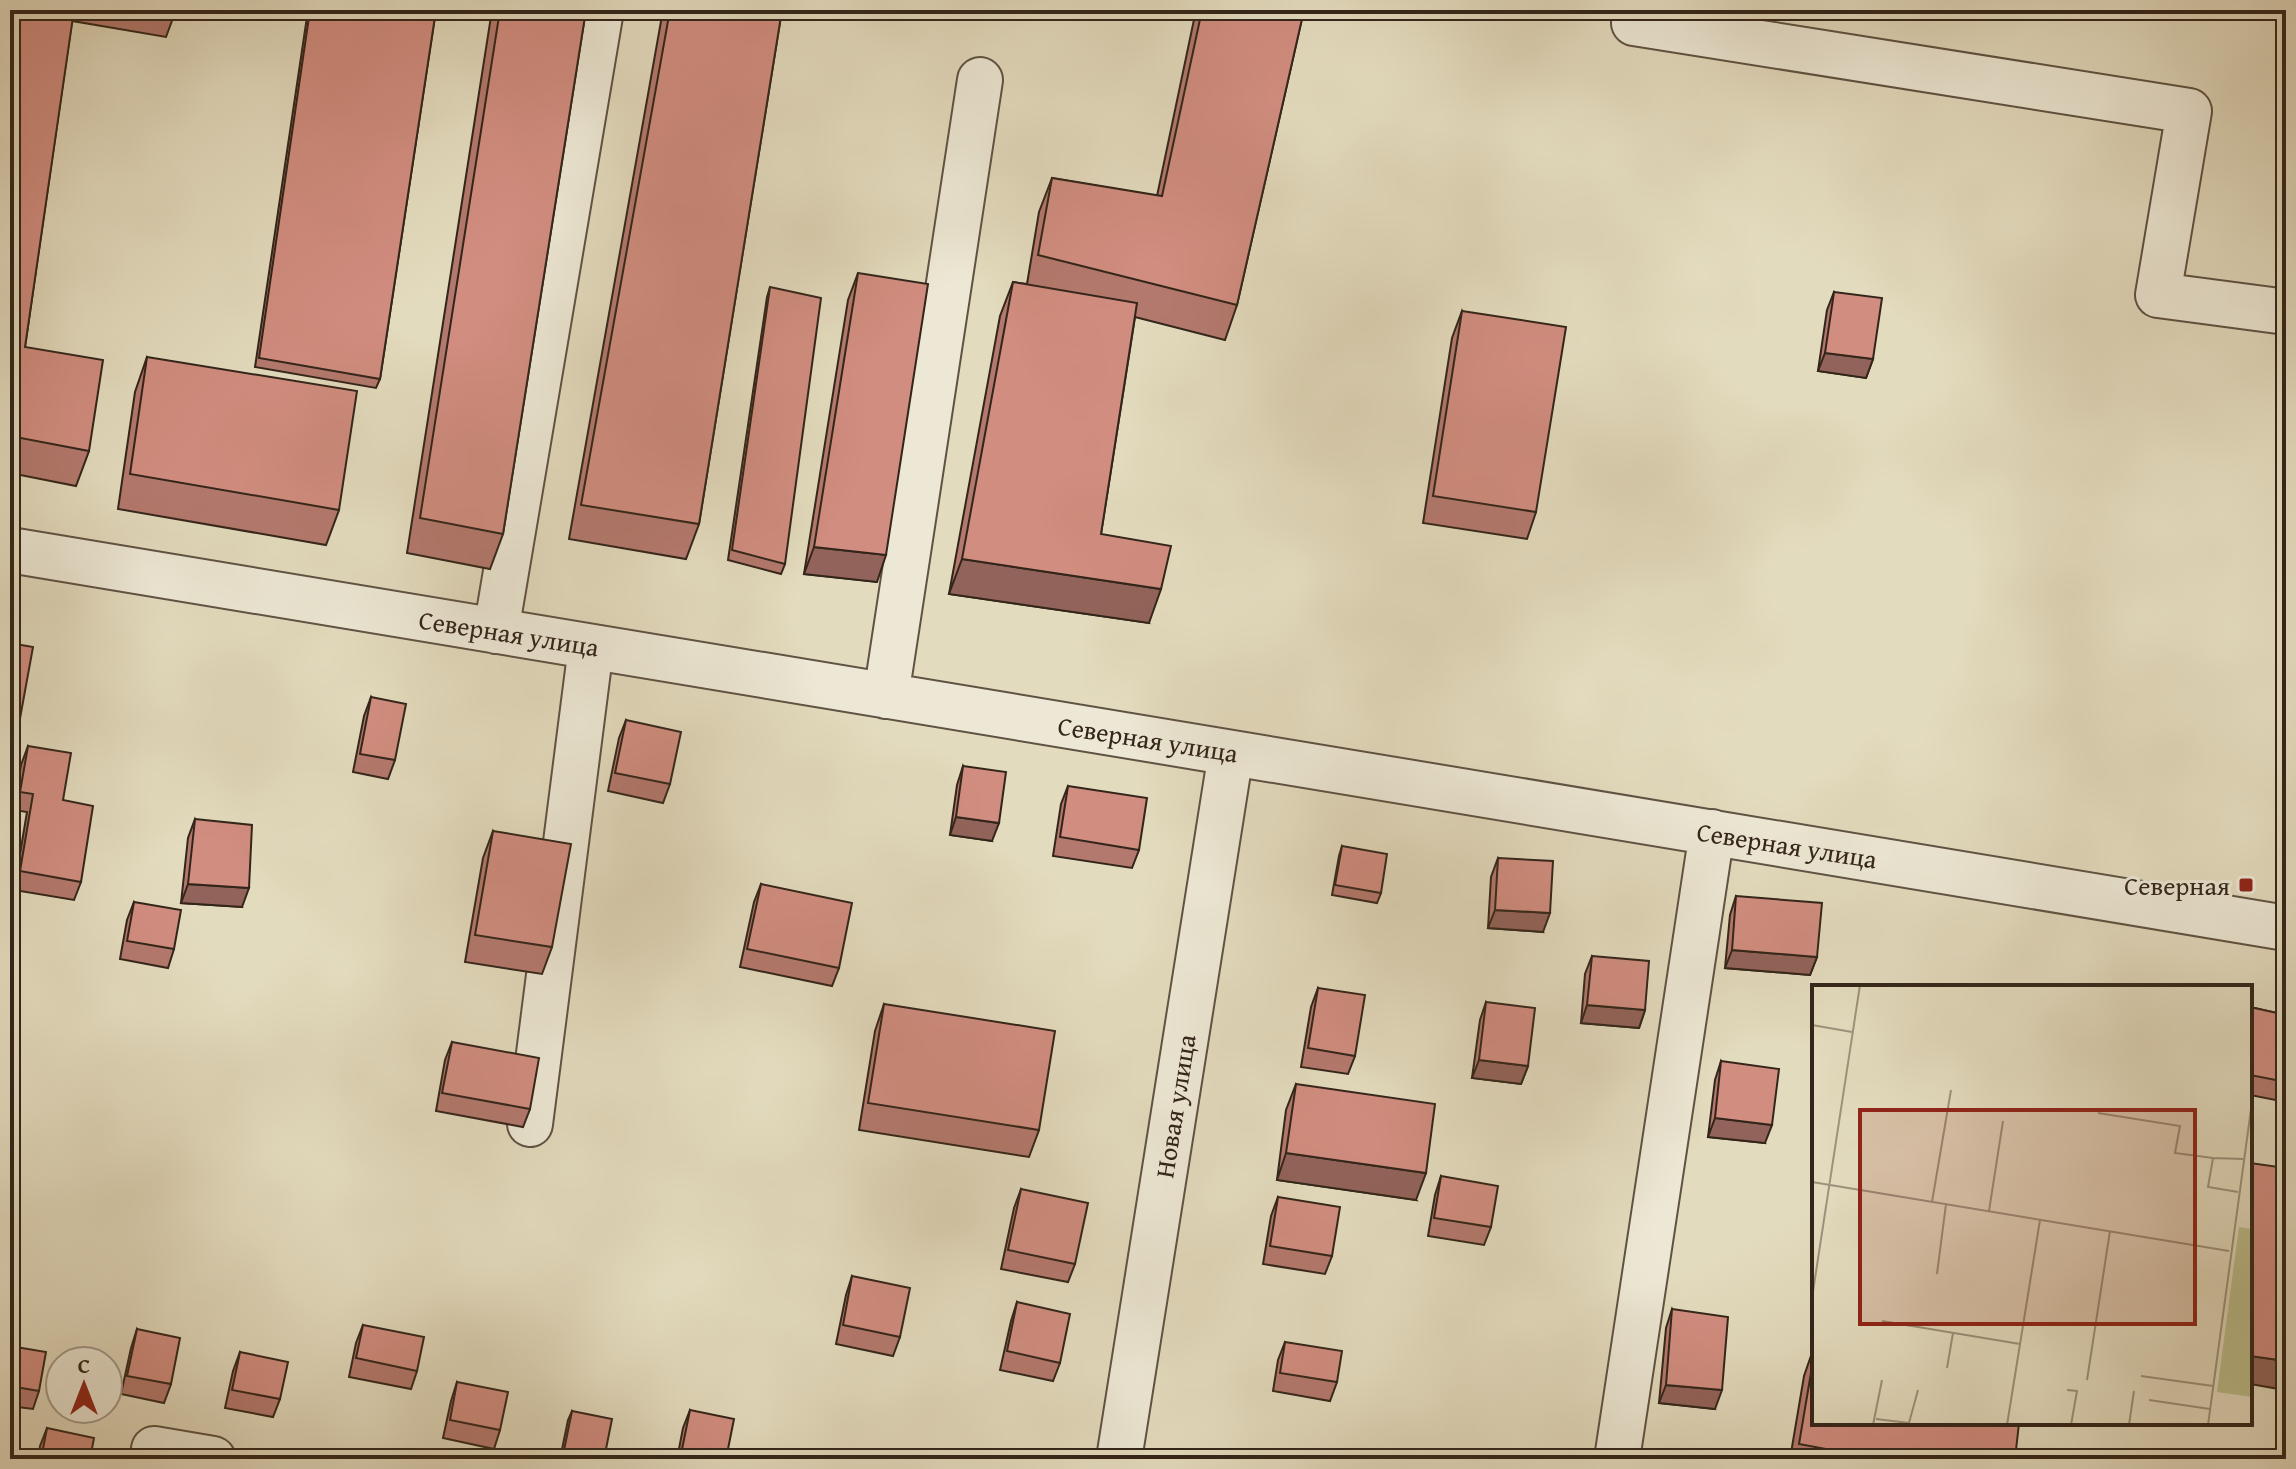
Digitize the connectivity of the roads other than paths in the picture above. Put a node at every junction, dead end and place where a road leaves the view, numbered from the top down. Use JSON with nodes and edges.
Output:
{"nodes":[{"id":1,"x":601,"y":10,"type":"edge"},
{"id":2,"x":1634,"y":23,"type":"dead end"},
{"id":3,"x":980,"y":80,"type":"dead end"},
{"id":4,"x":2286,"y":312,"type":"edge"},
{"id":5,"x":10,"y":550,"type":"edge"},
{"id":6,"x":496,"y":631,"type":"junction"},
{"id":7,"x":591,"y":647,"type":"junction"},
{"id":8,"x":886,"y":696,"type":"junction"},
{"id":9,"x":1231,"y":753,"type":"junction"},
{"id":10,"x":1712,"y":832,"type":"junction"},
{"id":11,"x":2286,"y":928,"type":"edge"},
{"id":12,"x":530,"y":1124,"type":"edge"},
{"id":13,"x":154,"y":1449,"type":"dead end"},
{"id":14,"x":213,"y":1459,"type":"edge"},
{"id":15,"x":1119,"y":1459,"type":"edge"},
{"id":16,"x":1617,"y":1459,"type":"edge"}],
"edges":[{"from":1,"to":6,"type":"street"},
{"from":2,"to":4,"type":"street"},
{"from":3,"to":8,"type":"street"},
{"from":5,"to":6,"type":"street","name":"Северная улица"},
{"from":6,"to":7,"type":"street","name":"Северная улица"},
{"from":7,"to":8,"type":"street","name":"Северная улица"},
{"from":7,"to":12,"type":"street"},
{"from":8,"to":9,"type":"street","name":"Северная улица"},
{"from":9,"to":10,"type":"street","name":"Северная улица"},
{"from":9,"to":15,"type":"street","name":"Новая улица"},
{"from":10,"to":11,"type":"street","name":"Северная улица"},
{"from":10,"to":16,"type":"street"},
{"from":13,"to":14,"type":"street"}]}
